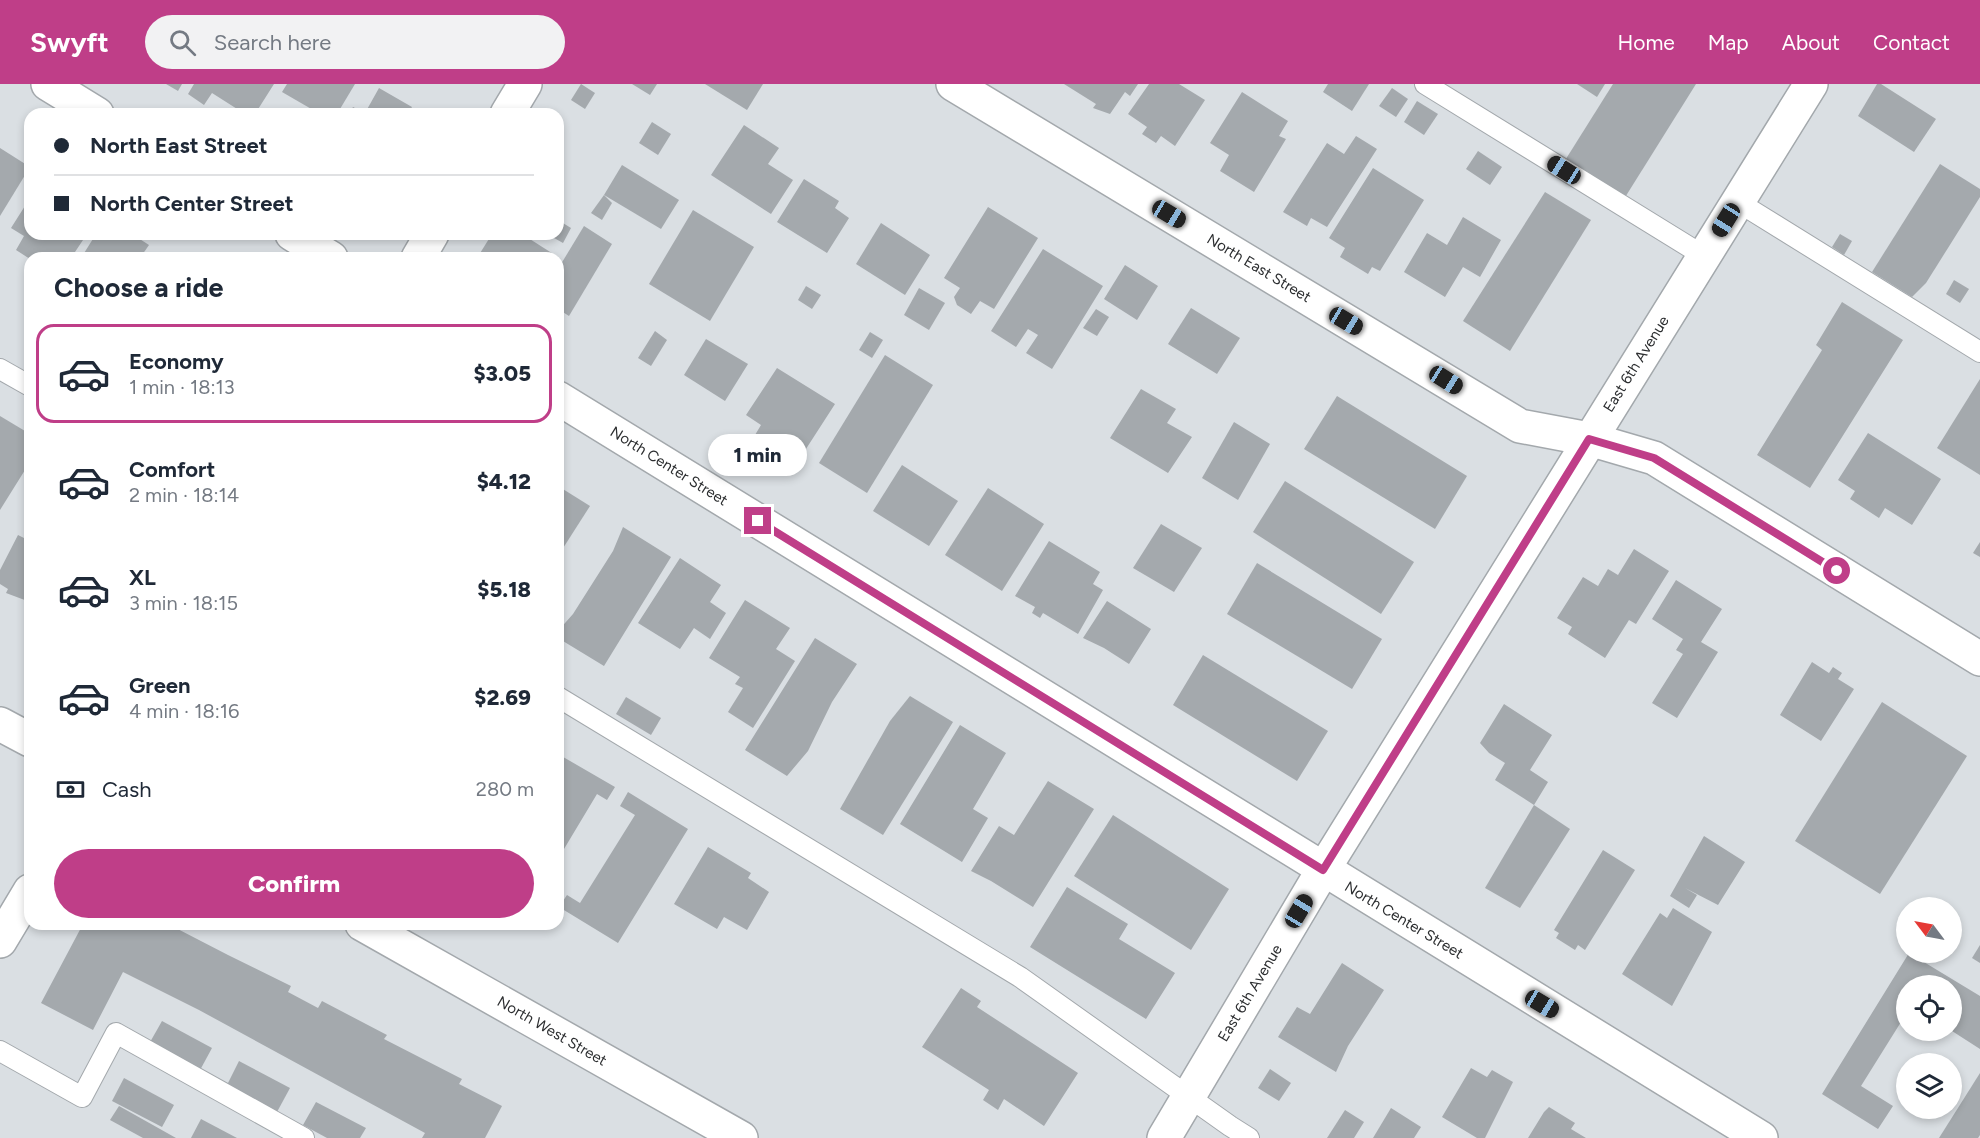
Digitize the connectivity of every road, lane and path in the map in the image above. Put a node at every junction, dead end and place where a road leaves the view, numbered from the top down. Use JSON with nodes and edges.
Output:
{"nodes":[{"id":1,"x":48,"y":84,"type":"edge"},
{"id":2,"x":525,"y":84,"type":"edge"},
{"id":3,"x":953,"y":84,"type":"edge"},
{"id":4,"x":1425,"y":84,"type":"edge"},
{"id":5,"x":1811,"y":84,"type":"edge"},
{"id":6,"x":87,"y":108,"type":"edge"},
{"id":7,"x":511,"y":108,"type":"edge"},
{"id":8,"x":1738,"y":202,"type":"junction"},
{"id":9,"x":302,"y":240,"type":"edge"},
{"id":10,"x":321,"y":252,"type":"edge"},
{"id":11,"x":1704,"y":256,"type":"junction"},
{"id":12,"x":1980,"y":352,"type":"edge"},
{"id":13,"x":0,"y":369,"type":"edge"},
{"id":14,"x":24,"y":383,"type":"edge"},
{"id":15,"x":564,"y":402,"type":"edge"},
{"id":16,"x":1589,"y":439,"type":"junction"},
{"id":17,"x":1980,"y":659,"type":"edge"},
{"id":18,"x":564,"y":701,"type":"edge"},
{"id":19,"x":0,"y":724,"type":"edge"},
{"id":20,"x":24,"y":737,"type":"edge"},
{"id":21,"x":1323,"y":870,"type":"junction"},
{"id":22,"x":24,"y":901,"type":"edge"},
{"id":23,"x":373,"y":930,"type":"edge"},
{"id":24,"x":0,"y":941,"type":"edge"},
{"id":25,"x":0,"y":1051,"type":"edge"},
{"id":26,"x":1189,"y":1096,"type":"junction"},
{"id":27,"x":304,"y":1138,"type":"edge"},
{"id":28,"x":741,"y":1138,"type":"edge"},
{"id":29,"x":1164,"y":1138,"type":"edge"},
{"id":30,"x":1249,"y":1138,"type":"edge"},
{"id":31,"x":1761,"y":1138,"type":"edge"}],
"edges":[{"from":1,"to":6,"type":"street"},
{"from":2,"to":7,"type":"street"},
{"from":3,"to":16,"type":"street","name":"North East Street"},
{"from":4,"to":11,"type":"lane"},
{"from":5,"to":8,"type":"street","name":"East 6th Avenue"},
{"from":8,"to":11,"type":"street","name":"East 6th Avenue"},
{"from":8,"to":12,"type":"lane"},
{"from":9,"to":10,"type":"street"},
{"from":11,"to":16,"type":"street","name":"East 6th Avenue"},
{"from":13,"to":14,"type":"lane"},
{"from":15,"to":21,"type":"street","name":"North Center Street"},
{"from":16,"to":17,"type":"street","name":"North East Street"},
{"from":16,"to":21,"type":"street","name":"East 6th Avenue"},
{"from":18,"to":26,"type":"lane"},
{"from":19,"to":20,"type":"street"},
{"from":21,"to":26,"type":"street","name":"East 6th Avenue"},
{"from":21,"to":31,"type":"street","name":"North Center Street"},
{"from":22,"to":24,"type":"street"},
{"from":23,"to":28,"type":"street","name":"North West Street"},
{"from":25,"to":27,"type":"lane"},
{"from":26,"to":29,"type":"street","name":"East 6th Avenue"},
{"from":26,"to":30,"type":"lane"}]}
